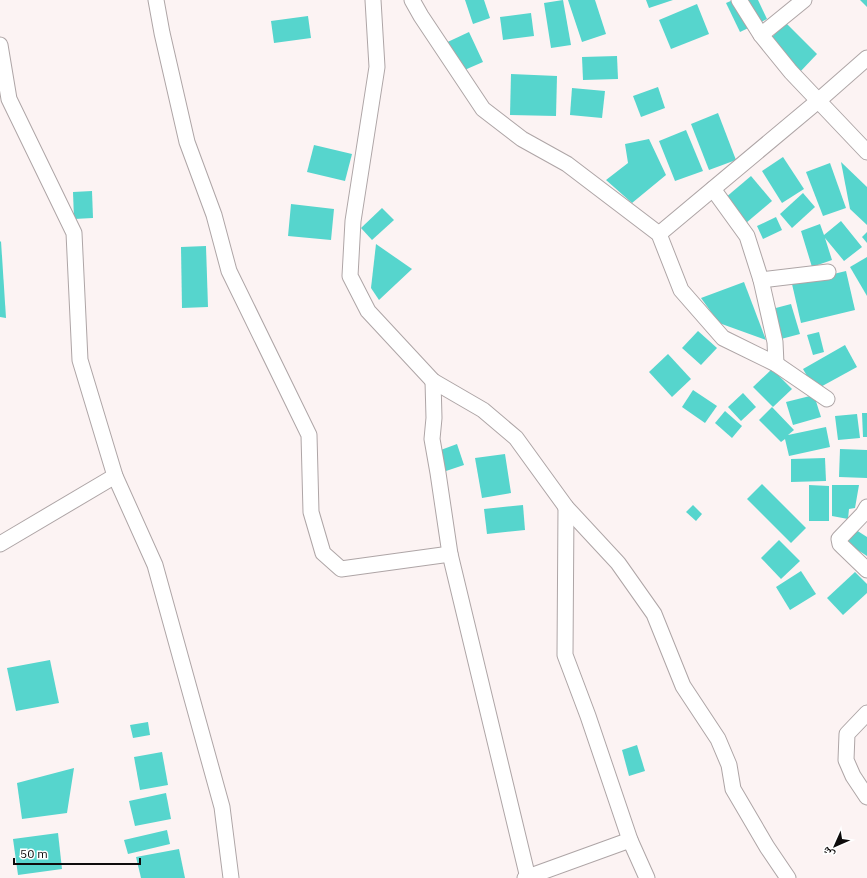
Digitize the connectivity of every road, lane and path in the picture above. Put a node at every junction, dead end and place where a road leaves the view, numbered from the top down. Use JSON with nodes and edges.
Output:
{"nodes":[{"id":1,"x":156,"y":0,"type":"edge"},
{"id":2,"x":373,"y":0,"type":"edge"},
{"id":3,"x":412,"y":0,"type":"edge"},
{"id":4,"x":739,"y":0,"type":"edge"},
{"id":5,"x":804,"y":0,"type":"edge"},
{"id":6,"x":762,"y":35,"type":"junction"},
{"id":7,"x":0,"y":45,"type":"edge"},
{"id":8,"x":867,"y":58,"type":"edge"},
{"id":9,"x":5,"y":101,"type":"edge"},
{"id":10,"x":818,"y":101,"type":"junction"},
{"id":11,"x":867,"y":152,"type":"edge"},
{"id":12,"x":713,"y":189,"type":"junction"},
{"id":13,"x":659,"y":234,"type":"junction"},
{"id":14,"x":828,"y":272,"type":"dead end"},
{"id":15,"x":761,"y":280,"type":"junction"},
{"id":16,"x":776,"y":364,"type":"junction"},
{"id":17,"x":433,"y":381,"type":"junction"},
{"id":18,"x":827,"y":399,"type":"dead end"},
{"id":19,"x":115,"y":476,"type":"junction"},
{"id":20,"x":566,"y":507,"type":"junction"},
{"id":21,"x":867,"y":507,"type":"edge"},
{"id":22,"x":0,"y":544,"type":"edge"},
{"id":23,"x":450,"y":554,"type":"junction"},
{"id":24,"x":867,"y":570,"type":"edge"},
{"id":25,"x":867,"y":713,"type":"edge"},
{"id":26,"x":867,"y":797,"type":"edge"},
{"id":27,"x":630,"y":840,"type":"junction"},
{"id":28,"x":231,"y":878,"type":"edge"},
{"id":29,"x":527,"y":878,"type":"edge"},
{"id":30,"x":647,"y":878,"type":"edge"},
{"id":31,"x":788,"y":878,"type":"edge"}],
"edges":[{"from":1,"to":23,"type":"street"},
{"from":2,"to":17,"type":"street"},
{"from":3,"to":13,"type":"street"},
{"from":4,"to":6,"type":"street"},
{"from":5,"to":6,"type":"street"},
{"from":6,"to":10,"type":"street"},
{"from":7,"to":9,"type":"street"},
{"from":8,"to":10,"type":"street"},
{"from":9,"to":19,"type":"street"},
{"from":10,"to":11,"type":"street"},
{"from":10,"to":12,"type":"street"},
{"from":12,"to":13,"type":"street"},
{"from":12,"to":15,"type":"street"},
{"from":13,"to":16,"type":"street"},
{"from":14,"to":15,"type":"street"},
{"from":15,"to":16,"type":"street"},
{"from":16,"to":18,"type":"street"},
{"from":17,"to":20,"type":"street"},
{"from":17,"to":23,"type":"street"},
{"from":19,"to":22,"type":"street"},
{"from":19,"to":28,"type":"street"},
{"from":20,"to":27,"type":"street"},
{"from":20,"to":31,"type":"street"},
{"from":21,"to":24,"type":"street"},
{"from":23,"to":29,"type":"street"},
{"from":25,"to":26,"type":"street"},
{"from":27,"to":29,"type":"street"},
{"from":27,"to":30,"type":"street"}]}
